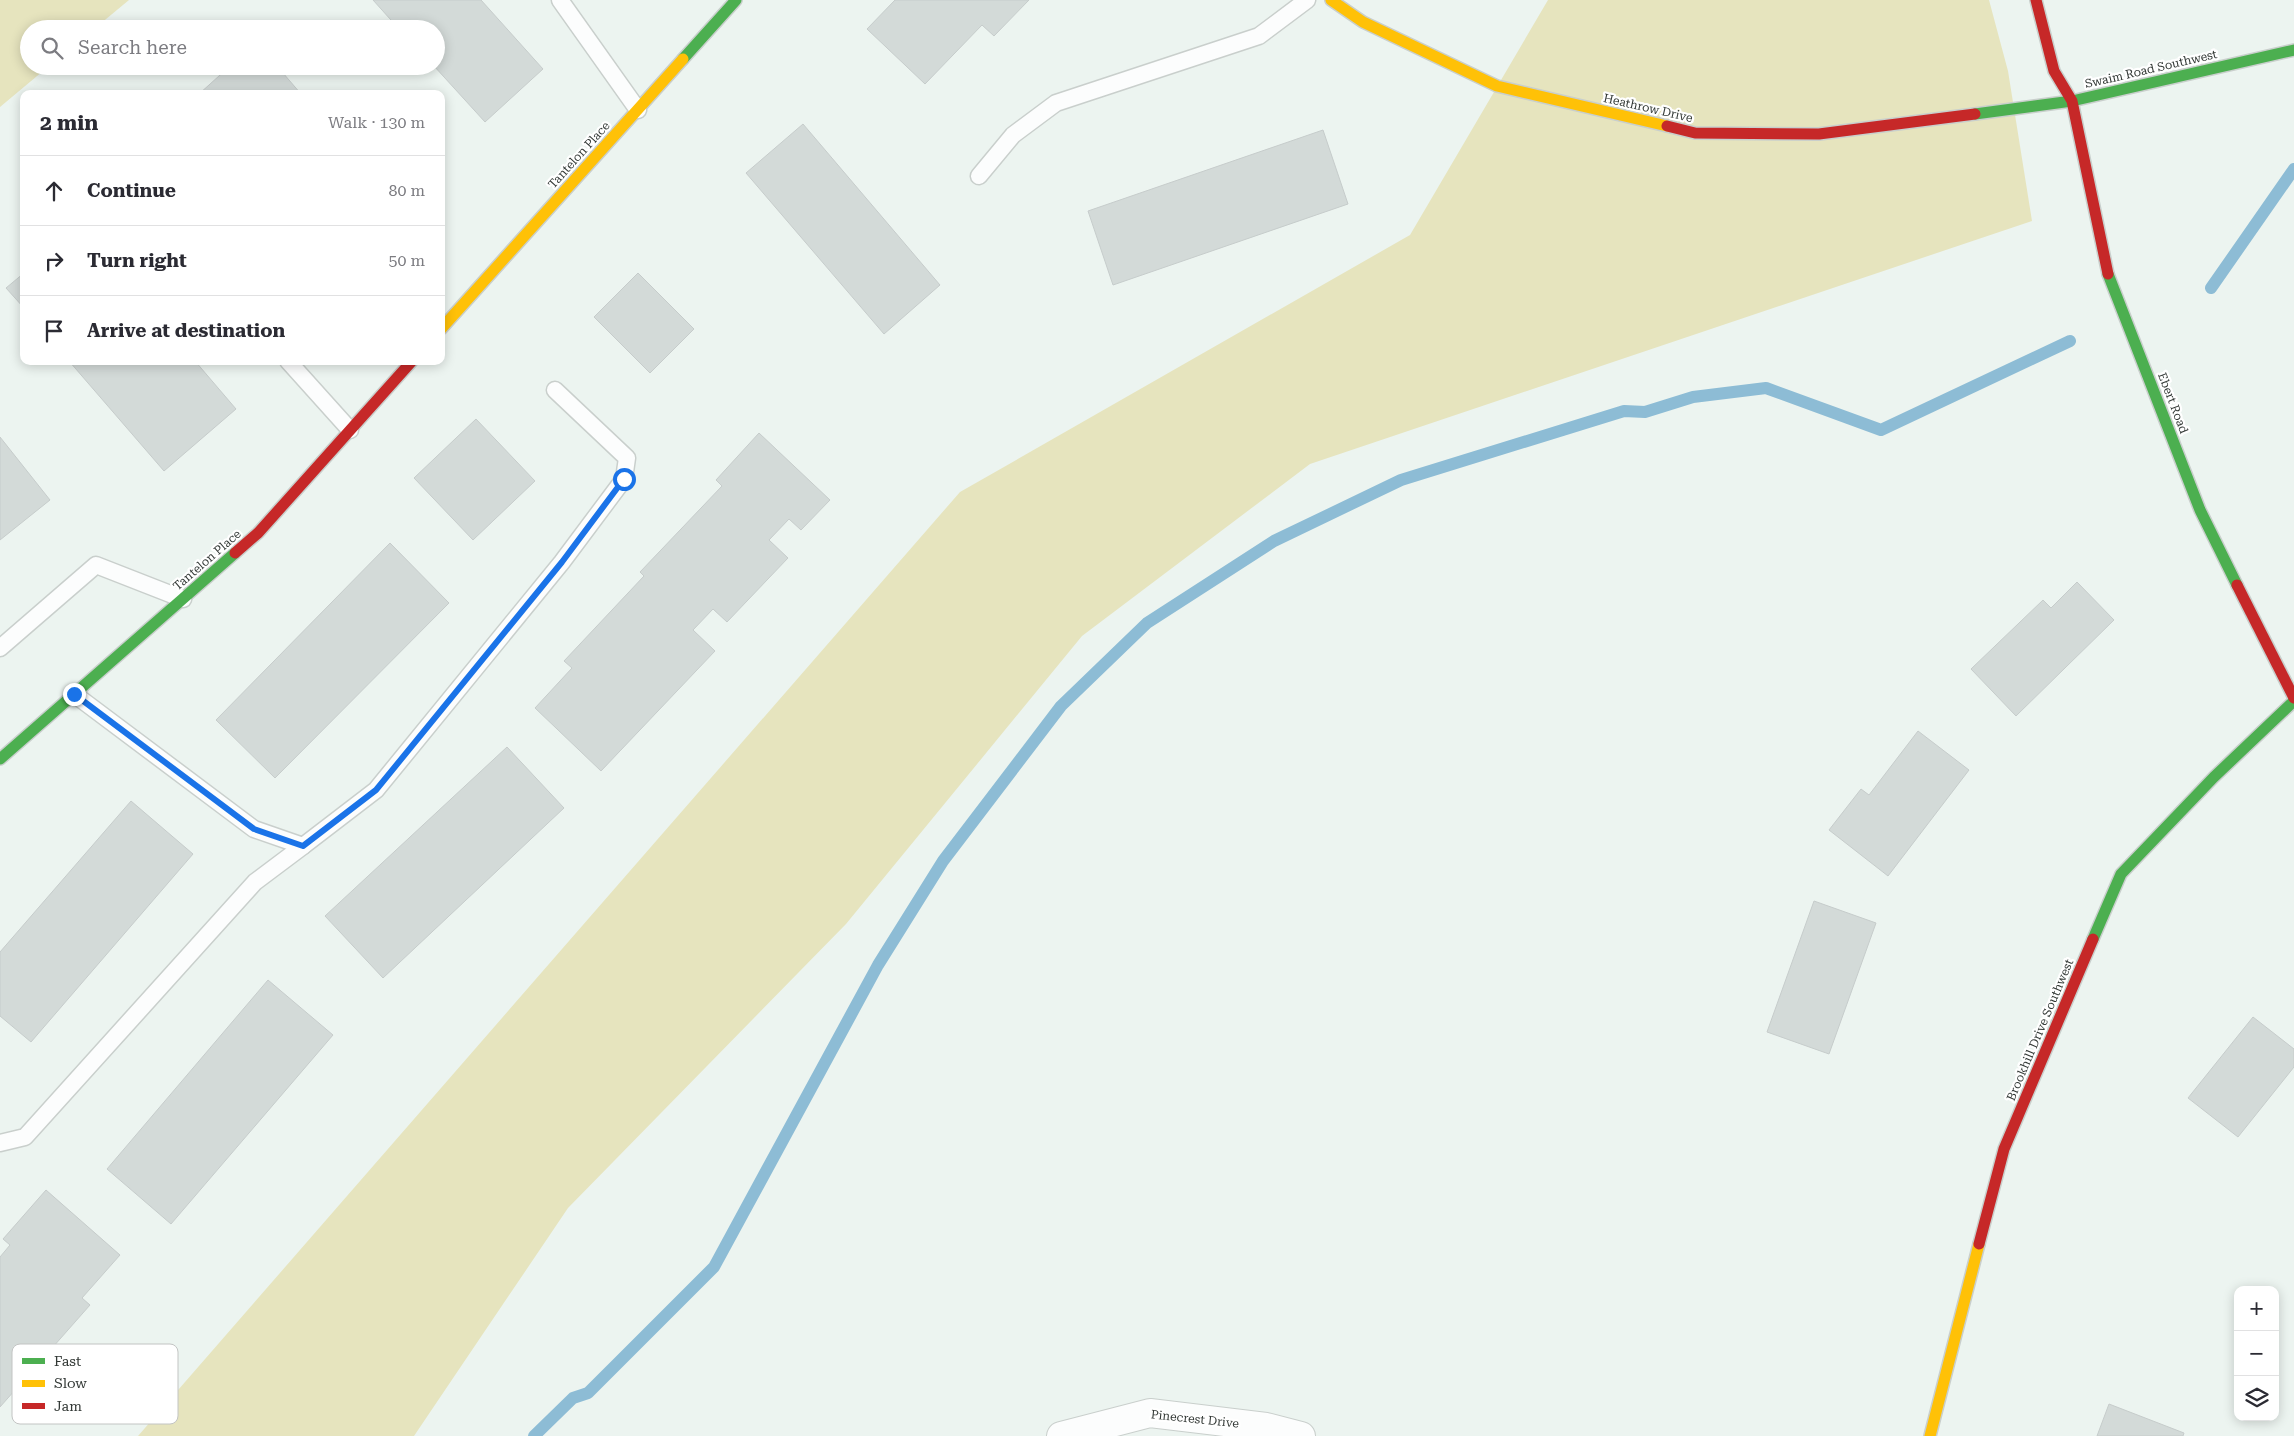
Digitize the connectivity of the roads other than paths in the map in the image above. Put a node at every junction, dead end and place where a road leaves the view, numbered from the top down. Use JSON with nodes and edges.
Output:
{"nodes":[{"id":1,"x":560,"y":0,"type":"edge"},
{"id":2,"x":736,"y":0,"type":"edge"},
{"id":3,"x":1307,"y":0,"type":"edge"},
{"id":4,"x":1331,"y":0,"type":"edge"},
{"id":5,"x":2036,"y":0,"type":"edge"},
{"id":6,"x":2294,"y":50,"type":"edge"},
{"id":7,"x":2072,"y":101,"type":"junction"},
{"id":8,"x":638,"y":110,"type":"junction"},
{"id":9,"x":979,"y":176,"type":"dead end"},
{"id":10,"x":445,"y":325,"type":"edge"},
{"id":11,"x":292,"y":365,"type":"edge"},
{"id":12,"x":408,"y":365,"type":"edge"},
{"id":13,"x":555,"y":390,"type":"dead end"},
{"id":14,"x":350,"y":430,"type":"junction"},
{"id":15,"x":183,"y":599,"type":"junction"},
{"id":16,"x":0,"y":648,"type":"edge"},
{"id":17,"x":74,"y":694,"type":"junction"},
{"id":18,"x":2294,"y":699,"type":"edge"},
{"id":19,"x":0,"y":759,"type":"edge"},
{"id":20,"x":303,"y":846,"type":"junction"},
{"id":21,"x":0,"y":1143,"type":"edge"},
{"id":22,"x":1060,"y":1436,"type":"edge"},
{"id":23,"x":1301,"y":1436,"type":"edge"},
{"id":24,"x":1930,"y":1436,"type":"edge"}],
"edges":[{"from":1,"to":8,"type":"lane"},
{"from":2,"to":8,"type":"street","name":"Tantelon Place"},
{"from":3,"to":9,"type":"lane"},
{"from":4,"to":7,"type":"street","name":"Heathrow Drive"},
{"from":5,"to":7,"type":"street","name":"Ebert Road"},
{"from":6,"to":7,"type":"street","name":"Swaim Road Southwest"},
{"from":7,"to":18,"type":"street","name":"Ebert Road"},
{"from":8,"to":10,"type":"street","name":"Tantelon Place"},
{"from":11,"to":14,"type":"lane"},
{"from":12,"to":14,"type":"street","name":"Tantelon Place"},
{"from":13,"to":20,"type":"lane"},
{"from":14,"to":15,"type":"street","name":"Tantelon Place"},
{"from":15,"to":16,"type":"lane"},
{"from":15,"to":17,"type":"street","name":"Tantelon Place"},
{"from":17,"to":19,"type":"street","name":"Tantelon Place"},
{"from":17,"to":20,"type":"lane"},
{"from":18,"to":24,"type":"street","name":"Brookhill Drive Southwest"},
{"from":20,"to":21,"type":"lane"},
{"from":22,"to":23,"type":"street","name":"Pinecrest Drive"}]}
